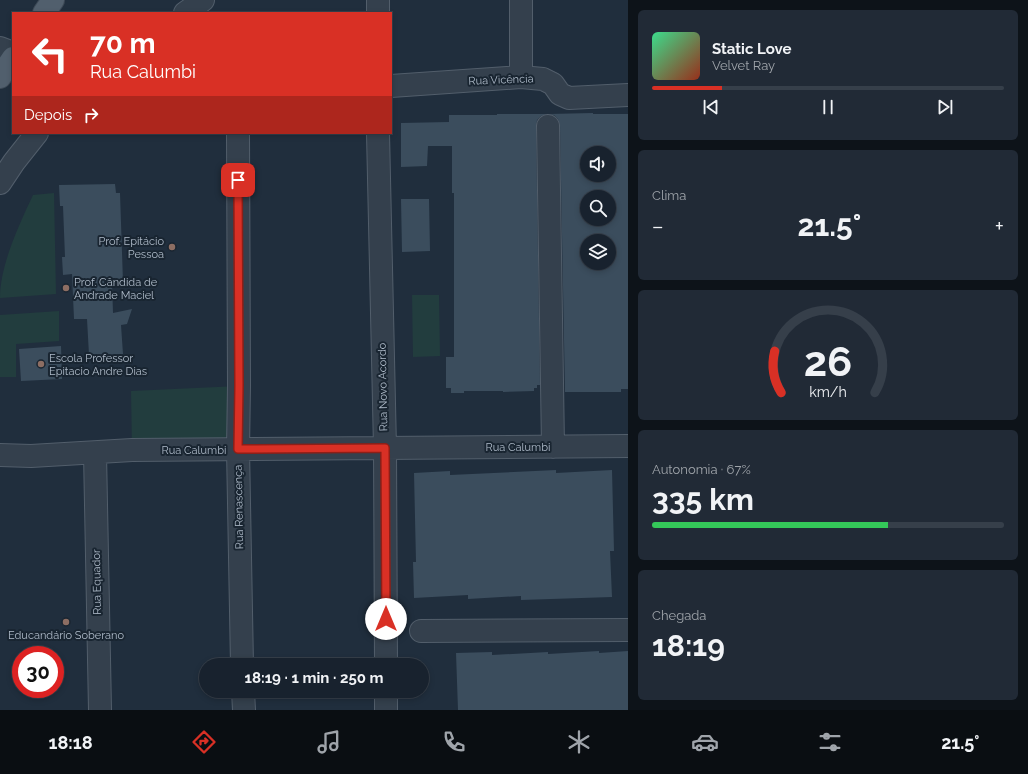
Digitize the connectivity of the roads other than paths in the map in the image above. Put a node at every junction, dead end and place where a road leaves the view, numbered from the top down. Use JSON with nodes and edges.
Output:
{"nodes":[{"id":1,"x":54,"y":0,"type":"edge"},
{"id":2,"x":203,"y":0,"type":"edge"},
{"id":3,"x":378,"y":0,"type":"edge"},
{"id":4,"x":521,"y":0,"type":"edge"},
{"id":5,"x":45,"y":12,"type":"edge"},
{"id":6,"x":186,"y":12,"type":"edge"},
{"id":7,"x":378,"y":12,"type":"edge"},
{"id":8,"x":0,"y":48,"type":"edge"},
{"id":9,"x":12,"y":53,"type":"edge"},
{"id":10,"x":12,"y":59,"type":"edge"},
{"id":11,"x":0,"y":77,"type":"edge"},
{"id":12,"x":521,"y":77,"type":"junction"},
{"id":13,"x":392,"y":86,"type":"edge"},
{"id":14,"x":628,"y":95,"type":"edge"},
{"id":15,"x":548,"y":126,"type":"dead end"},
{"id":16,"x":36,"y":134,"type":"edge"},
{"id":17,"x":238,"y":134,"type":"edge"},
{"id":18,"x":378,"y":134,"type":"edge"},
{"id":19,"x":0,"y":183,"type":"edge"},
{"id":20,"x":628,"y":446,"type":"edge"},
{"id":21,"x":553,"y":447,"type":"junction"},
{"id":22,"x":385,"y":448,"type":"junction"},
{"id":23,"x":238,"y":449,"type":"junction"},
{"id":24,"x":95,"y":453,"type":"junction"},
{"id":25,"x":0,"y":455,"type":"edge"},
{"id":26,"x":628,"y":630,"type":"edge"},
{"id":27,"x":421,"y":631,"type":"dead end"},
{"id":28,"x":242,"y":658,"type":"edge"},
{"id":29,"x":386,"y":658,"type":"edge"},
{"id":30,"x":243,"y":698,"type":"edge"},
{"id":31,"x":386,"y":698,"type":"edge"},
{"id":32,"x":100,"y":710,"type":"edge"},
{"id":33,"x":244,"y":710,"type":"edge"},
{"id":34,"x":386,"y":710,"type":"edge"}],
"edges":[{"from":1,"to":5,"type":"main road"},
{"from":2,"to":6,"type":"street"},
{"from":3,"to":7,"type":"street"},
{"from":4,"to":12,"type":"street"},
{"from":8,"to":9,"type":"street"},
{"from":10,"to":11,"type":"main road"},
{"from":12,"to":13,"type":"street","name":"Rua Vicência"},
{"from":12,"to":14,"type":"street","name":"Rua Vicência"},
{"from":15,"to":21,"type":"street"},
{"from":16,"to":19,"type":"street"},
{"from":17,"to":23,"type":"street","name":"Rua Renascença"},
{"from":18,"to":22,"type":"street","name":"Rua Novo Acordo"},
{"from":20,"to":21,"type":"street","name":"Rua Calumbi"},
{"from":21,"to":22,"type":"street","name":"Rua Calumbi"},
{"from":22,"to":23,"type":"street","name":"Rua Calumbi"},
{"from":22,"to":29,"type":"street","name":"Rua Novo Acordo"},
{"from":23,"to":24,"type":"street","name":"Rua Calumbi"},
{"from":23,"to":28,"type":"street","name":"Rua Renascença"},
{"from":24,"to":25,"type":"street","name":"Rua Calumbi"},
{"from":24,"to":32,"type":"street","name":"Rua Equador"},
{"from":26,"to":27,"type":"street"},
{"from":30,"to":33,"type":"street"},
{"from":31,"to":34,"type":"street"}]}
